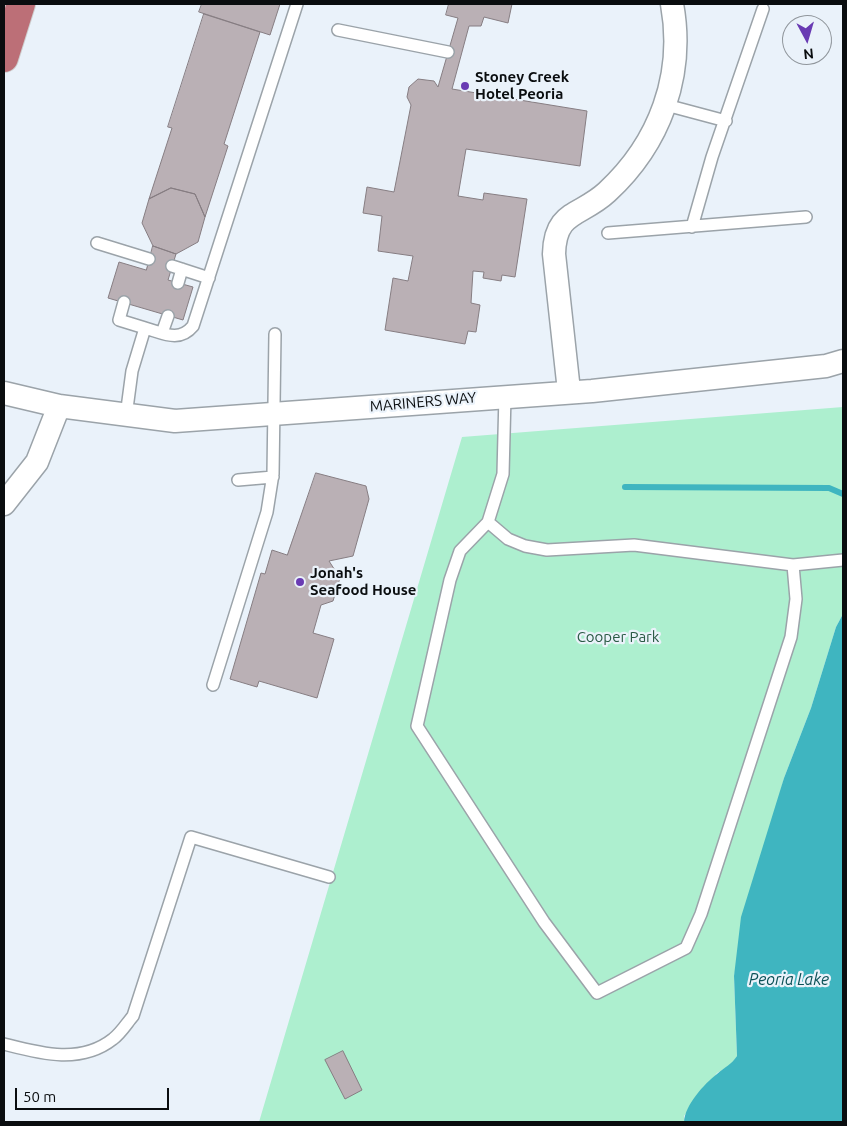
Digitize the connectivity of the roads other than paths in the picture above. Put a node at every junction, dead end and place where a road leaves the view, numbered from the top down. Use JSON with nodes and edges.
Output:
{"nodes":[{"id":1,"x":20,"y":4,"type":"edge"},
{"id":2,"x":297,"y":4,"type":"edge"},
{"id":3,"x":672,"y":4,"type":"edge"},
{"id":4,"x":763,"y":9,"type":"dead end"},
{"id":5,"x":338,"y":30,"type":"dead end"},
{"id":6,"x":448,"y":52,"type":"dead end"},
{"id":7,"x":4,"y":58,"type":"edge"},
{"id":8,"x":666,"y":105,"type":"junction"},
{"id":9,"x":726,"y":121,"type":"junction"},
{"id":10,"x":806,"y":217,"type":"dead end"},
{"id":11,"x":692,"y":226,"type":"junction"},
{"id":12,"x":608,"y":233,"type":"dead end"},
{"id":13,"x":97,"y":243,"type":"dead end"},
{"id":14,"x":141,"y":261,"type":"dead end"},
{"id":15,"x":209,"y":278,"type":"junction"},
{"id":16,"x":178,"y":283,"type":"dead end"},
{"id":17,"x":124,"y":302,"type":"dead end"},
{"id":18,"x":168,"y":316,"type":"dead end"},
{"id":19,"x":145,"y":328,"type":"junction"},
{"id":20,"x":162,"y":332,"type":"junction"},
{"id":21,"x":275,"y":334,"type":"dead end"},
{"id":22,"x":843,"y":361,"type":"edge"},
{"id":23,"x":569,"y":391,"type":"junction"},
{"id":24,"x":4,"y":393,"type":"edge"},
{"id":25,"x":504,"y":395,"type":"junction"},
{"id":26,"x":59,"y":406,"type":"junction"},
{"id":27,"x":275,"y":414,"type":"junction"},
{"id":28,"x":126,"y":416,"type":"junction"},
{"id":29,"x":273,"y":477,"type":"junction"},
{"id":30,"x":238,"y":480,"type":"dead end"},
{"id":31,"x":4,"y":504,"type":"edge"},
{"id":32,"x":488,"y":522,"type":"junction"},
{"id":33,"x":843,"y":560,"type":"edge"},
{"id":34,"x":794,"y":565,"type":"junction"},
{"id":35,"x":213,"y":685,"type":"dead end"},
{"id":36,"x":329,"y":877,"type":"dead end"},
{"id":37,"x":4,"y":1044,"type":"edge"}],
"edges":[{"from":1,"to":7,"type":"highway"},
{"from":2,"to":15,"type":"lane"},
{"from":3,"to":8,"type":"street"},
{"from":4,"to":9,"type":"lane"},
{"from":5,"to":6,"type":"lane"},
{"from":8,"to":9,"type":"lane"},
{"from":8,"to":23,"type":"street"},
{"from":9,"to":11,"type":"lane"},
{"from":10,"to":11,"type":"lane"},
{"from":11,"to":12,"type":"lane"},
{"from":13,"to":14,"type":"lane"},
{"from":15,"to":16,"type":"lane"},
{"from":15,"to":20,"type":"lane"},
{"from":17,"to":19,"type":"lane"},
{"from":18,"to":20,"type":"lane"},
{"from":19,"to":20,"type":"lane"},
{"from":19,"to":28,"type":"lane"},
{"from":21,"to":27,"type":"lane"},
{"from":22,"to":23,"type":"street","name":"MARINERS WAY"},
{"from":23,"to":25,"type":"street","name":"MARINERS WAY"},
{"from":24,"to":26,"type":"street","name":"MARINERS WAY"},
{"from":25,"to":27,"type":"street","name":"MARINERS WAY"},
{"from":25,"to":32,"type":"lane"},
{"from":26,"to":28,"type":"street","name":"MARINERS WAY"},
{"from":26,"to":31,"type":"street"},
{"from":27,"to":28,"type":"street","name":"MARINERS WAY"},
{"from":27,"to":29,"type":"lane"},
{"from":29,"to":30,"type":"lane"},
{"from":29,"to":35,"type":"lane"},
{"from":32,"to":34,"type":"lane"},
{"from":32,"to":34,"type":"lane"},
{"from":33,"to":34,"type":"lane"},
{"from":36,"to":37,"type":"lane"}]}
